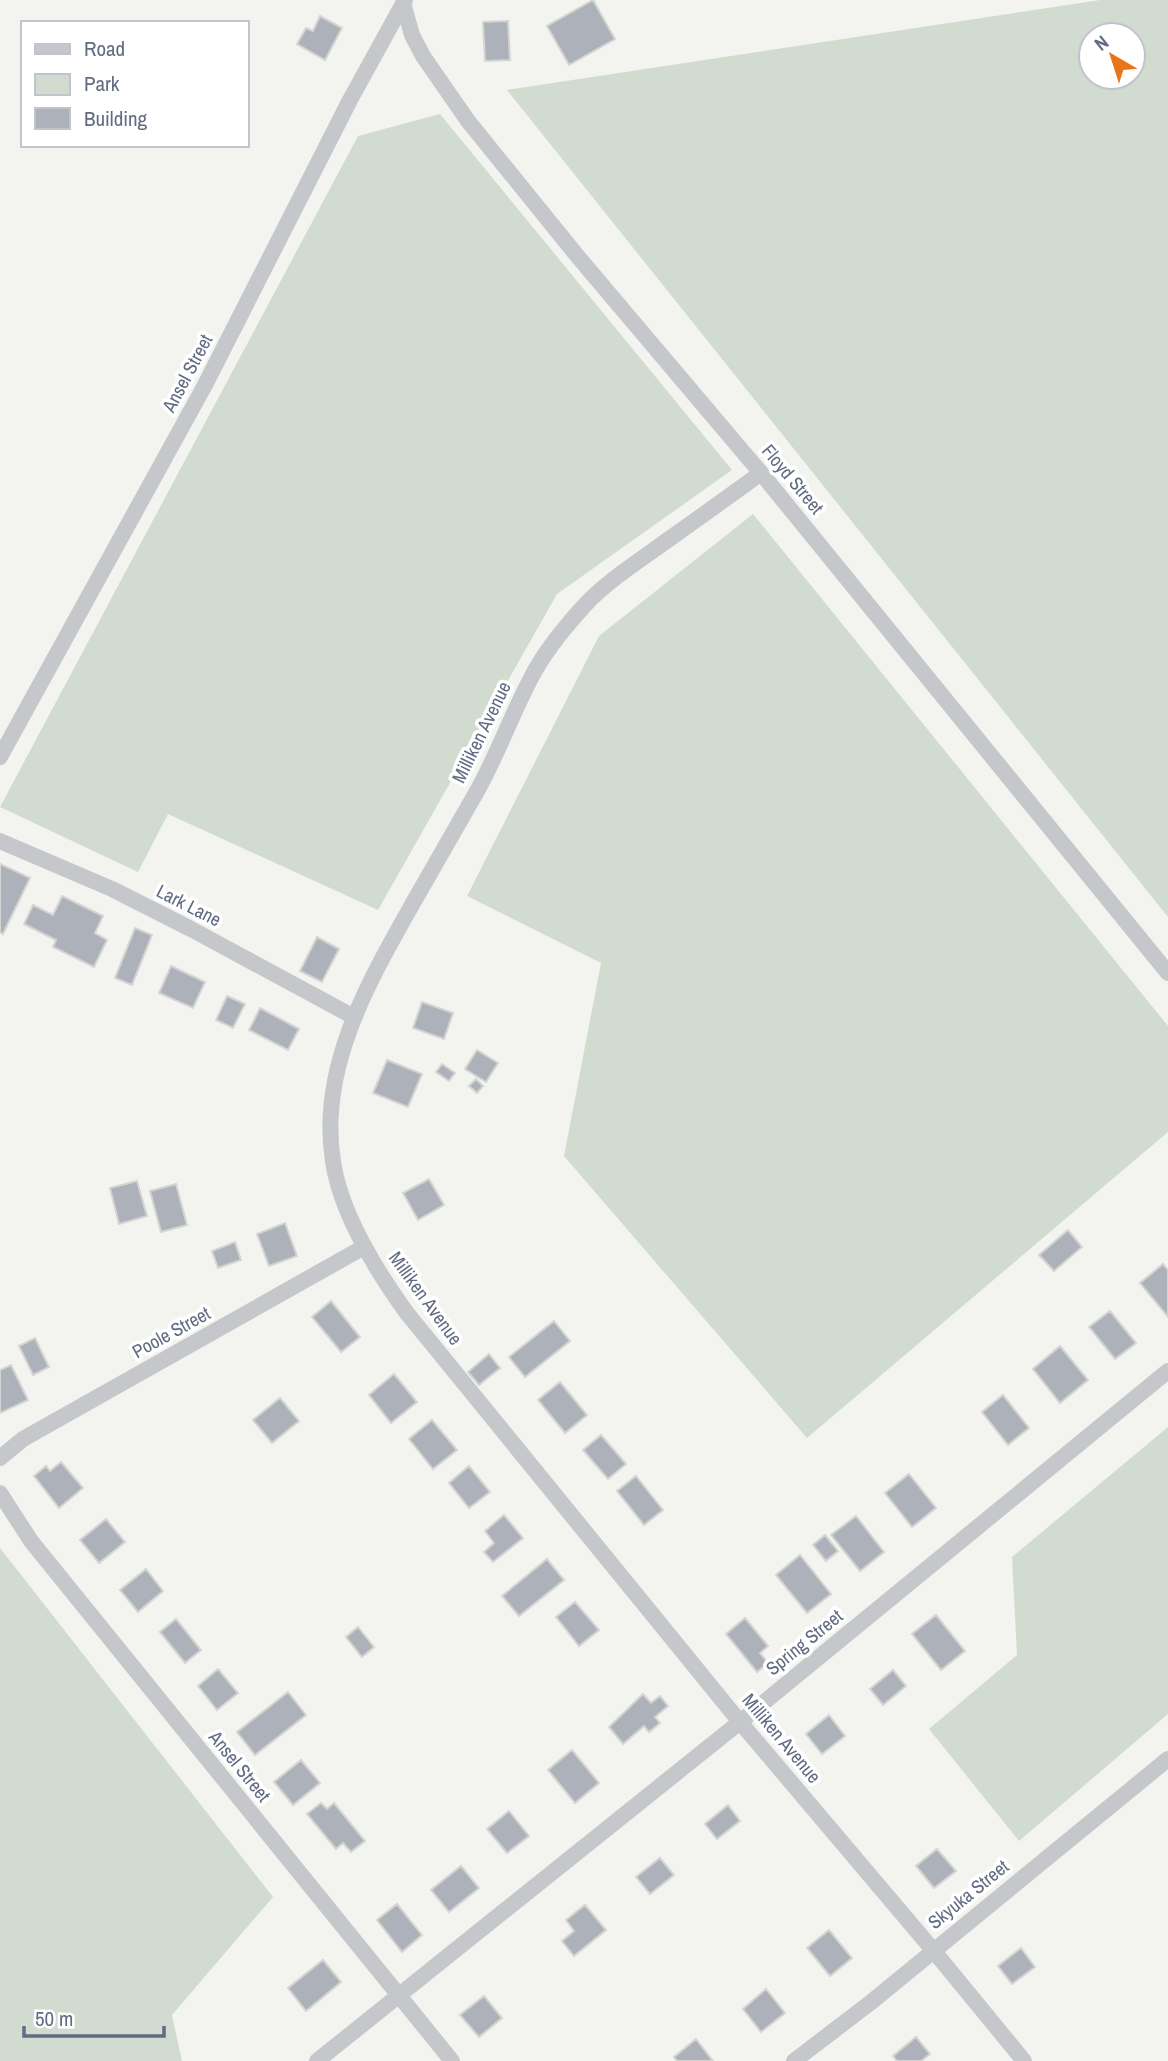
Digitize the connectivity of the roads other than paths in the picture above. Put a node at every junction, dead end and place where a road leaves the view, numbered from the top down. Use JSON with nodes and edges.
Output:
{"nodes":[{"id":1,"x":404,"y":1,"type":"edge"},
{"id":2,"x":761,"y":473,"type":"junction"},
{"id":3,"x":0,"y":757,"type":"edge"},
{"id":4,"x":0,"y":841,"type":"edge"},
{"id":5,"x":1168,"y":973,"type":"edge"},
{"id":6,"x":354,"y":1017,"type":"junction"},
{"id":7,"x":365,"y":1247,"type":"junction"},
{"id":8,"x":1168,"y":1371,"type":"edge"},
{"id":9,"x":0,"y":1458,"type":"edge"},
{"id":10,"x":0,"y":1493,"type":"edge"},
{"id":11,"x":740,"y":1722,"type":"junction"},
{"id":12,"x":1168,"y":1759,"type":"edge"},
{"id":13,"x":933,"y":1950,"type":"junction"},
{"id":14,"x":398,"y":1996,"type":"junction"},
{"id":15,"x":317,"y":2061,"type":"edge"},
{"id":16,"x":452,"y":2061,"type":"edge"},
{"id":17,"x":794,"y":2061,"type":"edge"},
{"id":18,"x":1024,"y":2061,"type":"edge"}],
"edges":[{"from":1,"to":2,"type":"street","name":"Floyd Street"},
{"from":1,"to":3,"type":"street","name":"Ansel Street"},
{"from":2,"to":5,"type":"street","name":"Floyd Street"},
{"from":2,"to":6,"type":"street","name":"Milliken Avenue"},
{"from":4,"to":6,"type":"street","name":"Lark Lane"},
{"from":6,"to":7,"type":"street","name":"Milliken Avenue"},
{"from":7,"to":9,"type":"street","name":"Poole Street"},
{"from":7,"to":11,"type":"street","name":"Milliken Avenue"},
{"from":8,"to":11,"type":"street","name":"Spring Street"},
{"from":10,"to":14,"type":"street","name":"Ansel Street"},
{"from":11,"to":13,"type":"street","name":"Milliken Avenue"},
{"from":11,"to":14,"type":"street","name":"Spring Street"},
{"from":12,"to":13,"type":"street","name":"Skyuka Street"},
{"from":13,"to":17,"type":"street","name":"Skyuka Street"},
{"from":13,"to":18,"type":"street","name":"Milliken Avenue"},
{"from":14,"to":15,"type":"street","name":"Spring Street"},
{"from":14,"to":16,"type":"street","name":"Ansel Street"}]}
